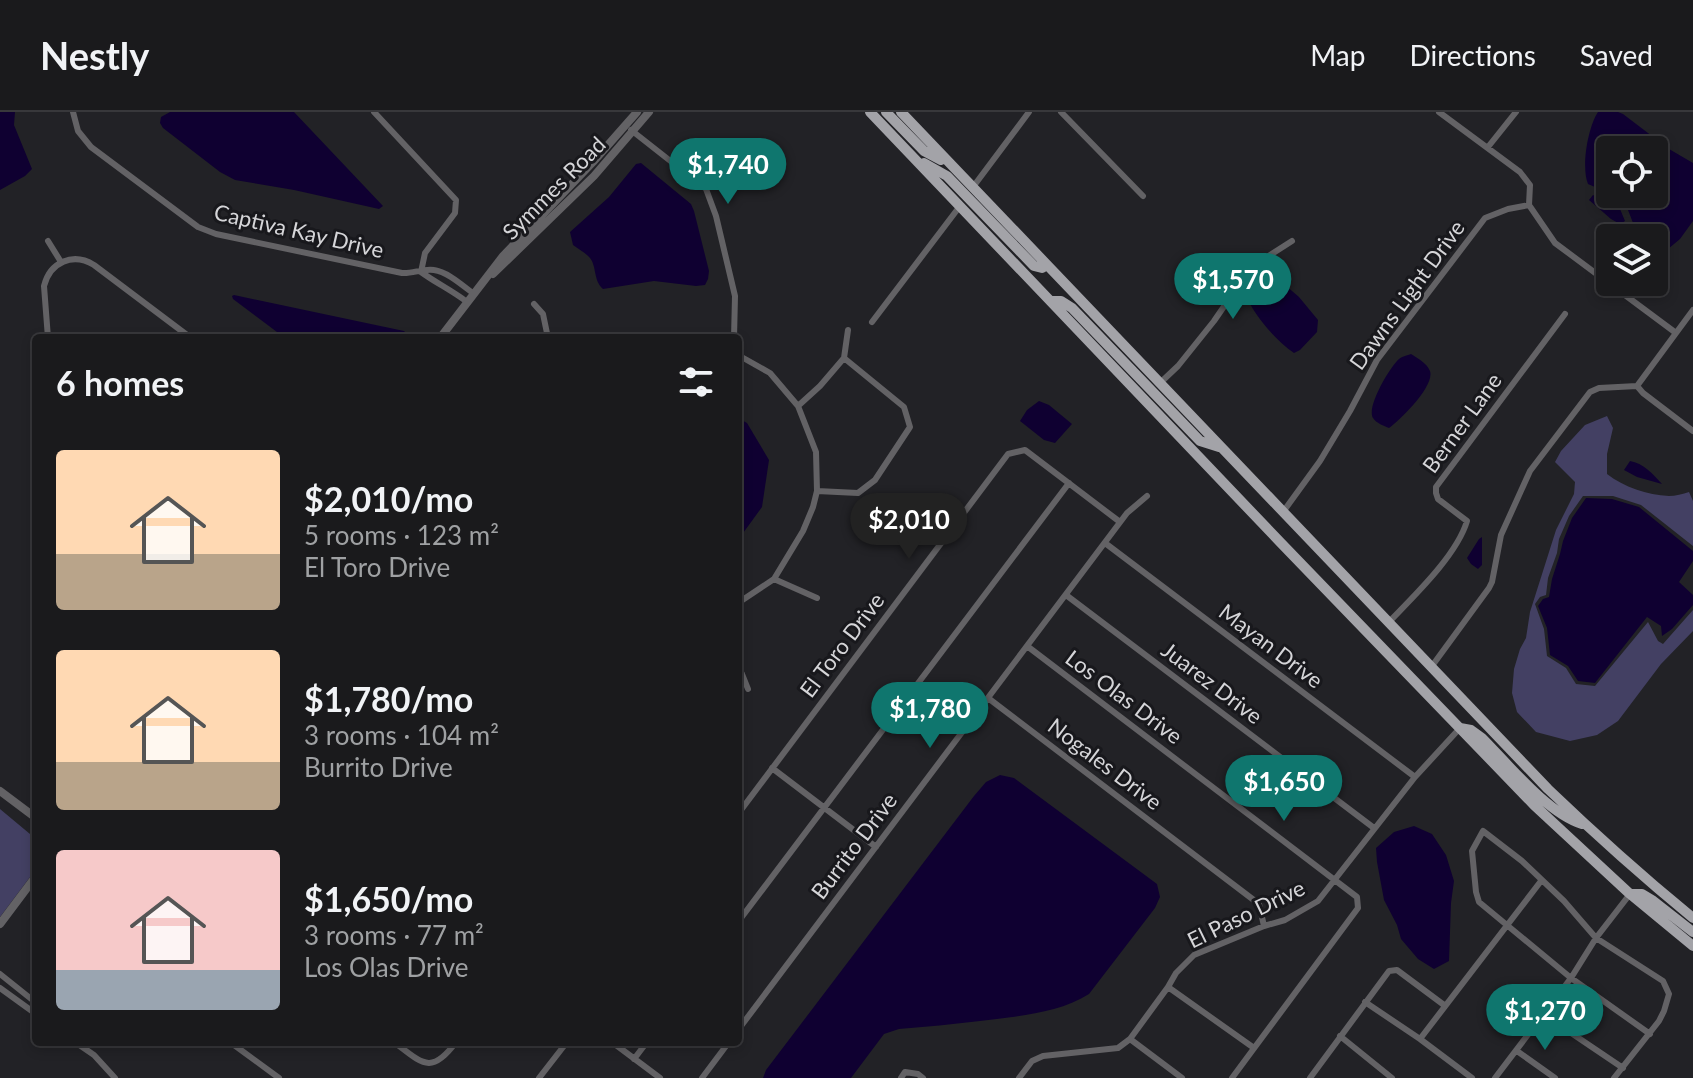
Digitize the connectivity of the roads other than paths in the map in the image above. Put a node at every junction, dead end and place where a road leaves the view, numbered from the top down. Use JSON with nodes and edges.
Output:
{"nodes":[{"id":1,"x":73,"y":112,"type":"edge"},
{"id":2,"x":374,"y":112,"type":"edge"},
{"id":3,"x":637,"y":112,"type":"edge"},
{"id":4,"x":649,"y":112,"type":"edge"},
{"id":5,"x":870,"y":112,"type":"edge"},
{"id":6,"x":886,"y":112,"type":"edge"},
{"id":7,"x":901,"y":112,"type":"edge"},
{"id":8,"x":1029,"y":112,"type":"edge"},
{"id":9,"x":1061,"y":112,"type":"edge"},
{"id":10,"x":1439,"y":112,"type":"edge"},
{"id":11,"x":1516,"y":112,"type":"edge"},
{"id":12,"x":629,"y":129,"type":"junction"},
{"id":13,"x":1488,"y":147,"type":"junction"},
{"id":14,"x":912,"y":155,"type":"junction"},
{"id":15,"x":950,"y":165,"type":"junction"},
{"id":16,"x":973,"y":187,"type":"junction"},
{"id":17,"x":1143,"y":196,"type":"dead end"},
{"id":18,"x":1529,"y":205,"type":"junction"},
{"id":19,"x":960,"y":206,"type":"junction"},
{"id":20,"x":48,"y":241,"type":"dead end"},
{"id":21,"x":1292,"y":241,"type":"dead end"},
{"id":22,"x":61,"y":262,"type":"junction"},
{"id":23,"x":1047,"y":265,"type":"junction"},
{"id":24,"x":421,"y":272,"type":"junction"},
{"id":25,"x":474,"y":294,"type":"junction"},
{"id":26,"x":1051,"y":301,"type":"junction"},
{"id":27,"x":467,"y":302,"type":"junction"},
{"id":28,"x":534,"y":304,"type":"dead end"},
{"id":29,"x":1693,"y":310,"type":"edge"},
{"id":30,"x":1565,"y":314,"type":"dead end"},
{"id":31,"x":872,"y":322,"type":"dead end"},
{"id":32,"x":848,"y":330,"type":"dead end"},
{"id":33,"x":1676,"y":333,"type":"junction"},
{"id":34,"x":48,"y":334,"type":"edge"},
{"id":35,"x":186,"y":334,"type":"edge"},
{"id":36,"x":443,"y":334,"type":"edge"},
{"id":37,"x":547,"y":334,"type":"edge"},
{"id":38,"x":734,"y":334,"type":"edge"},
{"id":39,"x":742,"y":357,"type":"edge"},
{"id":40,"x":844,"y":358,"type":"junction"},
{"id":41,"x":1160,"y":383,"type":"junction"},
{"id":42,"x":1637,"y":386,"type":"junction"},
{"id":43,"x":798,"y":406,"type":"junction"},
{"id":44,"x":1693,"y":431,"type":"edge"},
{"id":45,"x":1221,"y":448,"type":"junction"},
{"id":46,"x":1069,"y":483,"type":"junction"},
{"id":47,"x":817,"y":491,"type":"junction"},
{"id":48,"x":1147,"y":496,"type":"dead end"},
{"id":49,"x":1283,"y":512,"type":"junction"},
{"id":50,"x":1120,"y":522,"type":"junction"},
{"id":51,"x":1105,"y":543,"type":"junction"},
{"id":52,"x":774,"y":579,"type":"junction"},
{"id":53,"x":1066,"y":595,"type":"junction"},
{"id":54,"x":817,"y":598,"type":"dead end"},
{"id":55,"x":742,"y":600,"type":"edge"},
{"id":56,"x":1389,"y":622,"type":"junction"},
{"id":57,"x":1027,"y":646,"type":"junction"},
{"id":58,"x":1432,"y":666,"type":"junction"},
{"id":59,"x":742,"y":674,"type":"edge"},
{"id":60,"x":748,"y":689,"type":"dead end"},
{"id":61,"x":988,"y":698,"type":"junction"},
{"id":62,"x":1460,"y":728,"type":"junction"},
{"id":63,"x":772,"y":768,"type":"junction"},
{"id":64,"x":1415,"y":777,"type":"junction"},
{"id":65,"x":0,"y":791,"type":"edge"},
{"id":66,"x":824,"y":808,"type":"junction"},
{"id":67,"x":742,"y":809,"type":"edge"},
{"id":68,"x":32,"y":815,"type":"edge"},
{"id":69,"x":1585,"y":825,"type":"junction"},
{"id":70,"x":1374,"y":828,"type":"junction"},
{"id":71,"x":876,"y":847,"type":"junction"},
{"id":72,"x":1335,"y":880,"type":"junction"},
{"id":73,"x":32,"y":881,"type":"edge"},
{"id":74,"x":1541,"y":881,"type":"junction"},
{"id":75,"x":1630,"y":894,"type":"junction"},
{"id":76,"x":742,"y":917,"type":"edge"},
{"id":77,"x":1693,"y":918,"type":"edge"},
{"id":78,"x":0,"y":924,"type":"edge"},
{"id":79,"x":1507,"y":924,"type":"junction"},
{"id":80,"x":1264,"y":926,"type":"junction"},
{"id":81,"x":1693,"y":932,"type":"edge"},
{"id":82,"x":1596,"y":938,"type":"junction"},
{"id":83,"x":1693,"y":946,"type":"edge"},
{"id":84,"x":0,"y":974,"type":"edge"},
{"id":85,"x":1571,"y":978,"type":"junction"},
{"id":86,"x":13,"y":984,"type":"junction"},
{"id":87,"x":1168,"y":987,"type":"junction"},
{"id":88,"x":3,"y":990,"type":"edge"},
{"id":89,"x":32,"y":999,"type":"edge"},
{"id":90,"x":1365,"y":1002,"type":"junction"},
{"id":91,"x":1444,"y":1005,"type":"junction"},
{"id":92,"x":32,"y":1011,"type":"edge"},
{"id":93,"x":1543,"y":1014,"type":"junction"},
{"id":94,"x":742,"y":1025,"type":"edge"},
{"id":95,"x":1650,"y":1034,"type":"junction"},
{"id":96,"x":1340,"y":1036,"type":"junction"},
{"id":97,"x":1130,"y":1039,"type":"junction"},
{"id":98,"x":1420,"y":1039,"type":"junction"},
{"id":99,"x":81,"y":1046,"type":"edge"},
{"id":100,"x":235,"y":1046,"type":"edge"},
{"id":101,"x":399,"y":1046,"type":"edge"},
{"id":102,"x":452,"y":1046,"type":"edge"},
{"id":103,"x":564,"y":1046,"type":"edge"},
{"id":104,"x":617,"y":1046,"type":"edge"},
{"id":105,"x":644,"y":1046,"type":"edge"},
{"id":106,"x":726,"y":1046,"type":"edge"},
{"id":107,"x":1254,"y":1048,"type":"junction"},
{"id":108,"x":1517,"y":1051,"type":"junction"},
{"id":109,"x":634,"y":1059,"type":"junction"},
{"id":110,"x":1623,"y":1068,"type":"junction"},
{"id":111,"x":544,"y":1076,"type":"edge"},
{"id":112,"x":1312,"y":1077,"type":"edge"},
{"id":113,"x":115,"y":1078,"type":"edge"},
{"id":114,"x":279,"y":1078,"type":"edge"},
{"id":115,"x":660,"y":1078,"type":"edge"},
{"id":116,"x":702,"y":1078,"type":"edge"},
{"id":117,"x":901,"y":1078,"type":"edge"},
{"id":118,"x":923,"y":1078,"type":"edge"},
{"id":119,"x":1019,"y":1078,"type":"edge"},
{"id":120,"x":1182,"y":1078,"type":"edge"},
{"id":121,"x":1232,"y":1078,"type":"edge"},
{"id":122,"x":1392,"y":1078,"type":"edge"},
{"id":123,"x":1472,"y":1078,"type":"edge"},
{"id":124,"x":1495,"y":1078,"type":"edge"},
{"id":125,"x":1555,"y":1078,"type":"edge"},
{"id":126,"x":1614,"y":1078,"type":"edge"}],
"edges":[{"from":1,"to":24,"type":"street","name":"Captiva Kay Drive"},
{"from":2,"to":24,"type":"street"},
{"from":3,"to":12,"type":"street","name":"Symmes Road"},
{"from":4,"to":12,"type":"street","name":"Symmes Road"},
{"from":5,"to":14,"type":"main road"},
{"from":6,"to":15,"type":"main road"},
{"from":7,"to":15,"type":"main road"},
{"from":8,"to":16,"type":"street"},
{"from":9,"to":17,"type":"street"},
{"from":10,"to":13,"type":"street"},
{"from":11,"to":13,"type":"street"},
{"from":12,"to":25,"type":"street","name":"Symmes Road"},
{"from":12,"to":38,"type":"street"},
{"from":13,"to":18,"type":"street"},
{"from":14,"to":19,"type":"main road"},
{"from":14,"to":23,"type":"main road"},
{"from":15,"to":16,"type":"main road"},
{"from":16,"to":23,"type":"main road"},
{"from":18,"to":33,"type":"street"},
{"from":18,"to":49,"type":"street","name":"Dawns Light Drive"},
{"from":19,"to":26,"type":"main road"},
{"from":19,"to":31,"type":"street"},
{"from":20,"to":22,"type":"street"},
{"from":21,"to":41,"type":"street"},
{"from":22,"to":34,"type":"street"},
{"from":22,"to":35,"type":"street"},
{"from":23,"to":41,"type":"main road"},
{"from":24,"to":25,"type":"street","name":"Captiva Kay Drive"},
{"from":24,"to":27,"type":"street","name":"Captiva Kay Drive"},
{"from":25,"to":27,"type":"street","name":"Symmes Road"},
{"from":26,"to":45,"type":"main road"},
{"from":26,"to":62,"type":"main road"},
{"from":27,"to":36,"type":"street","name":"Symmes Road"},
{"from":28,"to":37,"type":"street"},
{"from":29,"to":33,"type":"street"},
{"from":30,"to":56,"type":"street","name":"Berner Lane"},
{"from":32,"to":40,"type":"street"},
{"from":33,"to":42,"type":"street"},
{"from":39,"to":43,"type":"street"},
{"from":40,"to":43,"type":"street"},
{"from":40,"to":47,"type":"street"},
{"from":41,"to":45,"type":"main road"},
{"from":42,"to":44,"type":"street"},
{"from":42,"to":58,"type":"street"},
{"from":43,"to":47,"type":"street"},
{"from":45,"to":49,"type":"main road"},
{"from":46,"to":50,"type":"street","name":"El Toro Drive"},
{"from":46,"to":63,"type":"street","name":"El Toro Drive"},
{"from":46,"to":66,"type":"street"},
{"from":47,"to":52,"type":"street"},
{"from":48,"to":50,"type":"street","name":"Burrito Drive"},
{"from":49,"to":56,"type":"main road"},
{"from":50,"to":51,"type":"street","name":"Burrito Drive"},
{"from":51,"to":53,"type":"street","name":"Burrito Drive"},
{"from":51,"to":64,"type":"street","name":"Mayan Drive"},
{"from":52,"to":54,"type":"street"},
{"from":52,"to":55,"type":"street"},
{"from":53,"to":57,"type":"street","name":"Burrito Drive"},
{"from":53,"to":70,"type":"street","name":"Juarez Drive"},
{"from":56,"to":58,"type":"main road"},
{"from":57,"to":61,"type":"street","name":"Burrito Drive"},
{"from":57,"to":72,"type":"street","name":"Los Olas Drive"},
{"from":58,"to":69,"type":"main road"},
{"from":59,"to":60,"type":"street"},
{"from":61,"to":71,"type":"street","name":"Burrito Drive"},
{"from":61,"to":80,"type":"street","name":"Nogales Drive"},
{"from":62,"to":64,"type":"street","name":"El Paso Drive"},
{"from":62,"to":69,"type":"main road"},
{"from":62,"to":75,"type":"main road"},
{"from":63,"to":66,"type":"street"},
{"from":63,"to":67,"type":"street","name":"El Toro Drive"},
{"from":64,"to":70,"type":"street","name":"El Paso Drive"},
{"from":65,"to":68,"type":"street"},
{"from":66,"to":71,"type":"street"},
{"from":66,"to":76,"type":"street"},
{"from":69,"to":77,"type":"main road"},
{"from":70,"to":72,"type":"street","name":"El Paso Drive"},
{"from":71,"to":94,"type":"street","name":"Burrito Drive"},
{"from":72,"to":80,"type":"street","name":"El Paso Drive"},
{"from":72,"to":107,"type":"street","name":"Los Olas Drive"},
{"from":73,"to":78,"type":"street"},
{"from":74,"to":79,"type":"street"},
{"from":74,"to":79,"type":"street"},
{"from":74,"to":82,"type":"street"},
{"from":75,"to":81,"type":"main road"},
{"from":75,"to":82,"type":"street"},
{"from":75,"to":83,"type":"main road"},
{"from":79,"to":85,"type":"street"},
{"from":79,"to":91,"type":"street"},
{"from":80,"to":87,"type":"street","name":"El Paso Drive"},
{"from":82,"to":85,"type":"street"},
{"from":82,"to":95,"type":"street"},
{"from":84,"to":86,"type":"street"},
{"from":85,"to":93,"type":"street"},
{"from":85,"to":95,"type":"street"},
{"from":86,"to":88,"type":"street"},
{"from":86,"to":89,"type":"street"},
{"from":87,"to":97,"type":"street","name":"El Paso Drive"},
{"from":87,"to":107,"type":"street"},
{"from":88,"to":92,"type":"street"},
{"from":90,"to":91,"type":"street"},
{"from":90,"to":96,"type":"street"},
{"from":90,"to":98,"type":"street"},
{"from":91,"to":98,"type":"street"},
{"from":93,"to":108,"type":"street"},
{"from":93,"to":110,"type":"street"},
{"from":95,"to":110,"type":"street"},
{"from":96,"to":112,"type":"street"},
{"from":96,"to":122,"type":"street"},
{"from":97,"to":119,"type":"street"},
{"from":97,"to":120,"type":"street"},
{"from":98,"to":123,"type":"street"},
{"from":99,"to":113,"type":"street"},
{"from":100,"to":114,"type":"street"},
{"from":101,"to":102,"type":"street"},
{"from":103,"to":111,"type":"street"},
{"from":104,"to":109,"type":"street"},
{"from":105,"to":109,"type":"street"},
{"from":106,"to":116,"type":"street"},
{"from":107,"to":121,"type":"street","name":"Los Olas Drive"},
{"from":108,"to":124,"type":"street"},
{"from":108,"to":125,"type":"street"},
{"from":109,"to":115,"type":"street"},
{"from":110,"to":126,"type":"street"},
{"from":117,"to":118,"type":"street"}]}
